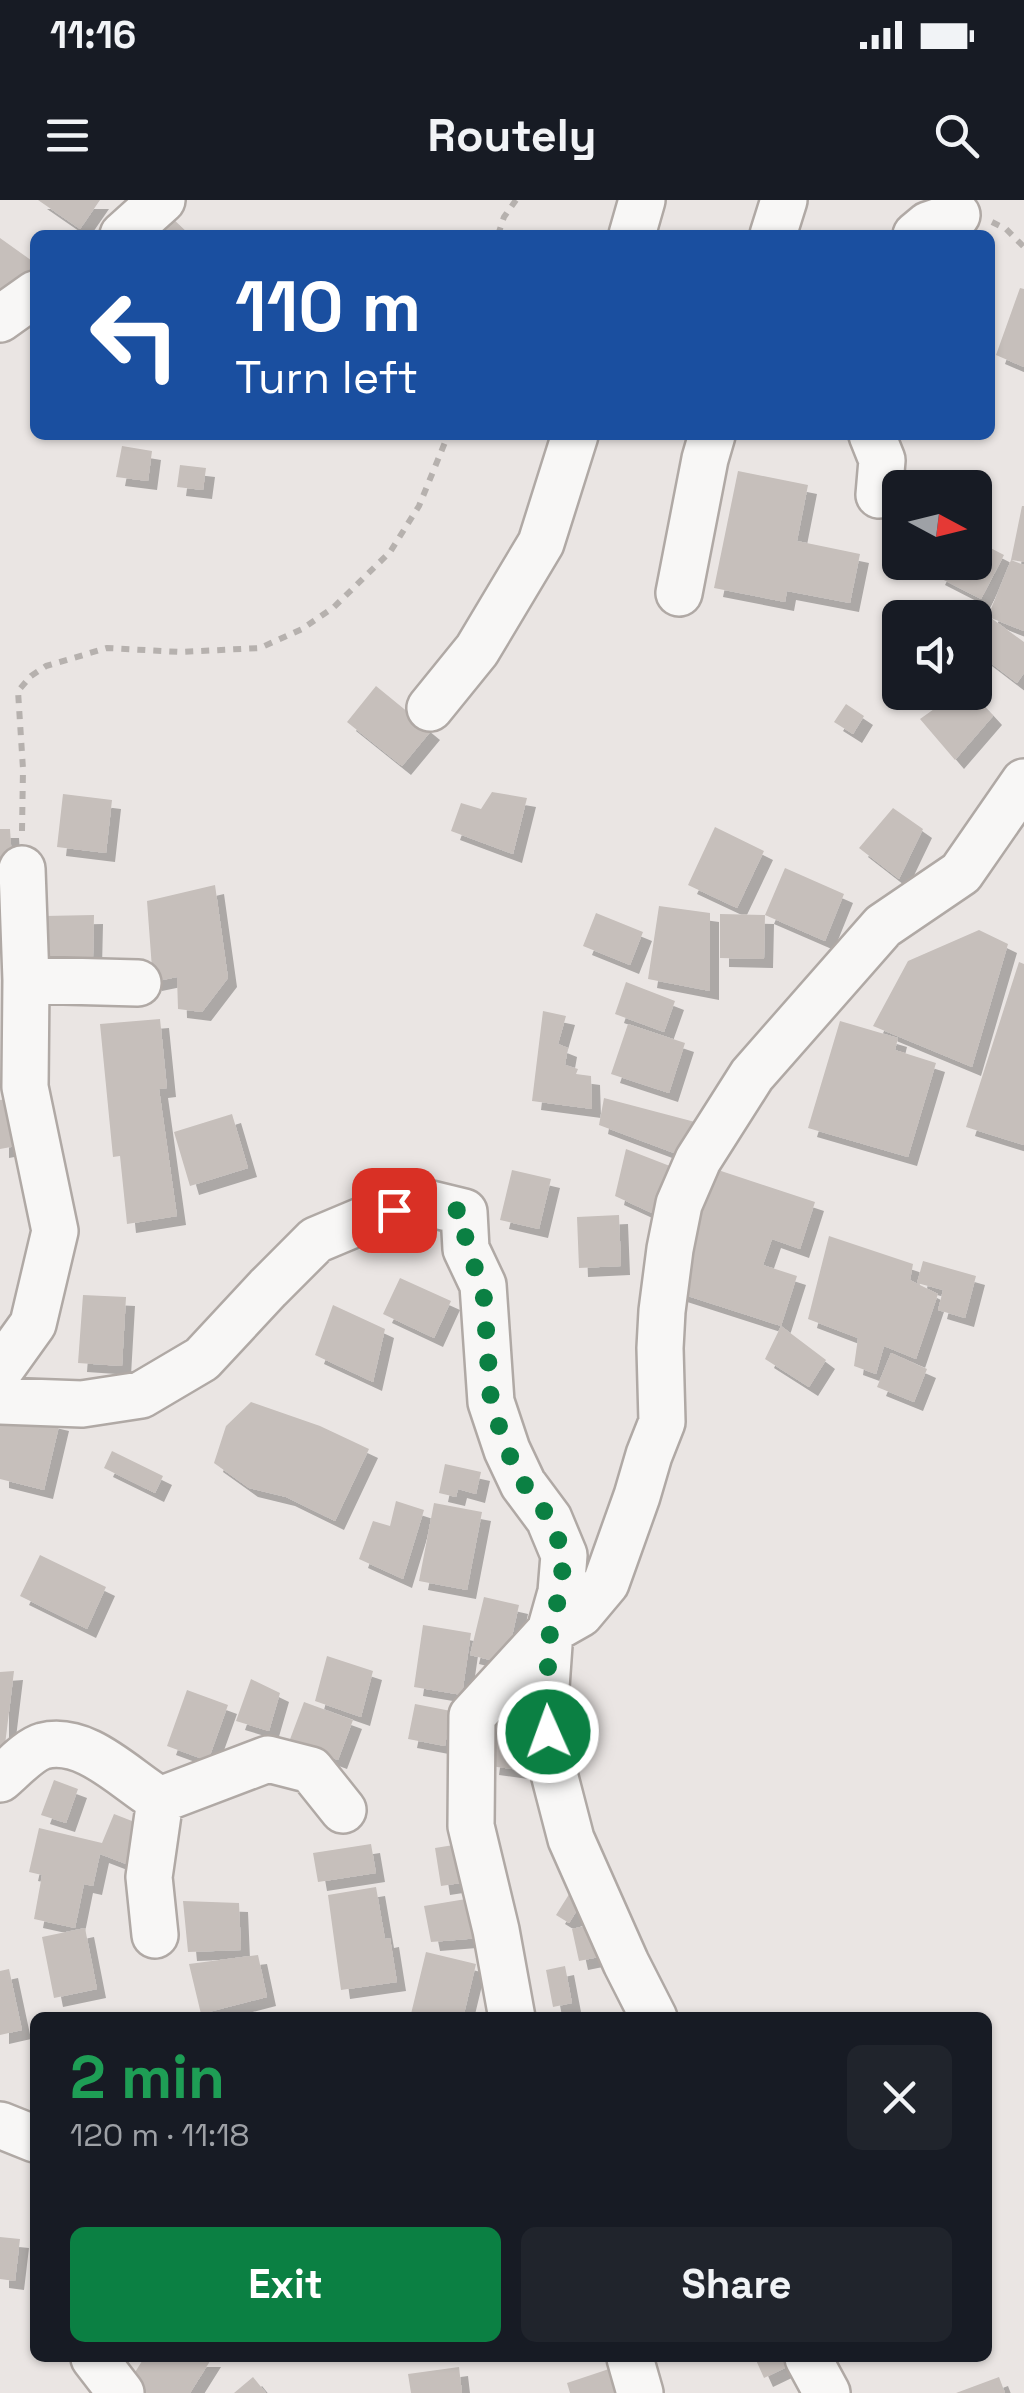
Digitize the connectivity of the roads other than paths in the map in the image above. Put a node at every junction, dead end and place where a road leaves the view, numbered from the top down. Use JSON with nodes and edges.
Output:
{"nodes":[{"id":1,"x":162,"y":200,"type":"edge"},
{"id":2,"x":642,"y":200,"type":"edge"},
{"id":3,"x":784,"y":200,"type":"edge"},
{"id":4,"x":957,"y":215,"type":"dead end"},
{"id":5,"x":129,"y":230,"type":"edge"},
{"id":6,"x":633,"y":230,"type":"edge"},
{"id":7,"x":775,"y":230,"type":"edge"},
{"id":8,"x":922,"y":230,"type":"edge"},
{"id":9,"x":30,"y":298,"type":"edge"},
{"id":10,"x":0,"y":319,"type":"edge"},
{"id":11,"x":573,"y":440,"type":"edge"},
{"id":12,"x":711,"y":440,"type":"edge"},
{"id":13,"x":874,"y":440,"type":"edge"},
{"id":14,"x":879,"y":494,"type":"dead end"},
{"id":15,"x":679,"y":593,"type":"dead end"},
{"id":16,"x":430,"y":708,"type":"dead end"},
{"id":17,"x":1024,"y":782,"type":"edge"},
{"id":18,"x":22,"y":870,"type":"road end"},
{"id":19,"x":26,"y":980,"type":"junction"},
{"id":20,"x":138,"y":983,"type":"dead end"},
{"id":21,"x":0,"y":1370,"type":"edge"},
{"id":22,"x":0,"y":1401,"type":"edge"},
{"id":23,"x":550,"y":1631,"type":"junction"},
{"id":24,"x":0,"y":1779,"type":"edge"},
{"id":25,"x":160,"y":1800,"type":"junction"},
{"id":26,"x":343,"y":1810,"type":"dead end"},
{"id":27,"x":155,"y":1935,"type":"dead end"},
{"id":28,"x":511,"y":2012,"type":"edge"},
{"id":29,"x":651,"y":2012,"type":"edge"},
{"id":30,"x":0,"y":2124,"type":"edge"},
{"id":31,"x":30,"y":2137,"type":"edge"},
{"id":32,"x":97,"y":2362,"type":"edge"},
{"id":33,"x":631,"y":2362,"type":"edge"},
{"id":34,"x":810,"y":2362,"type":"edge"},
{"id":35,"x":122,"y":2393,"type":"edge"},
{"id":36,"x":640,"y":2393,"type":"edge"},
{"id":37,"x":828,"y":2393,"type":"edge"}],
"edges":[{"from":1,"to":5,"type":"street"},
{"from":2,"to":6,"type":"street"},
{"from":3,"to":7,"type":"street"},
{"from":4,"to":8,"type":"street"},
{"from":9,"to":10,"type":"street"},
{"from":11,"to":16,"type":"street"},
{"from":12,"to":15,"type":"street"},
{"from":13,"to":14,"type":"street"},
{"from":17,"to":23,"type":"street"},
{"from":18,"to":19,"type":"street"},
{"from":19,"to":20,"type":"street"},
{"from":19,"to":21,"type":"street"},
{"from":22,"to":23,"type":"street"},
{"from":23,"to":28,"type":"street"},
{"from":23,"to":29,"type":"street"},
{"from":24,"to":25,"type":"street"},
{"from":25,"to":26,"type":"street"},
{"from":25,"to":27,"type":"street"},
{"from":30,"to":31,"type":"street"},
{"from":32,"to":35,"type":"street"},
{"from":33,"to":36,"type":"street"},
{"from":34,"to":37,"type":"street"}]}
